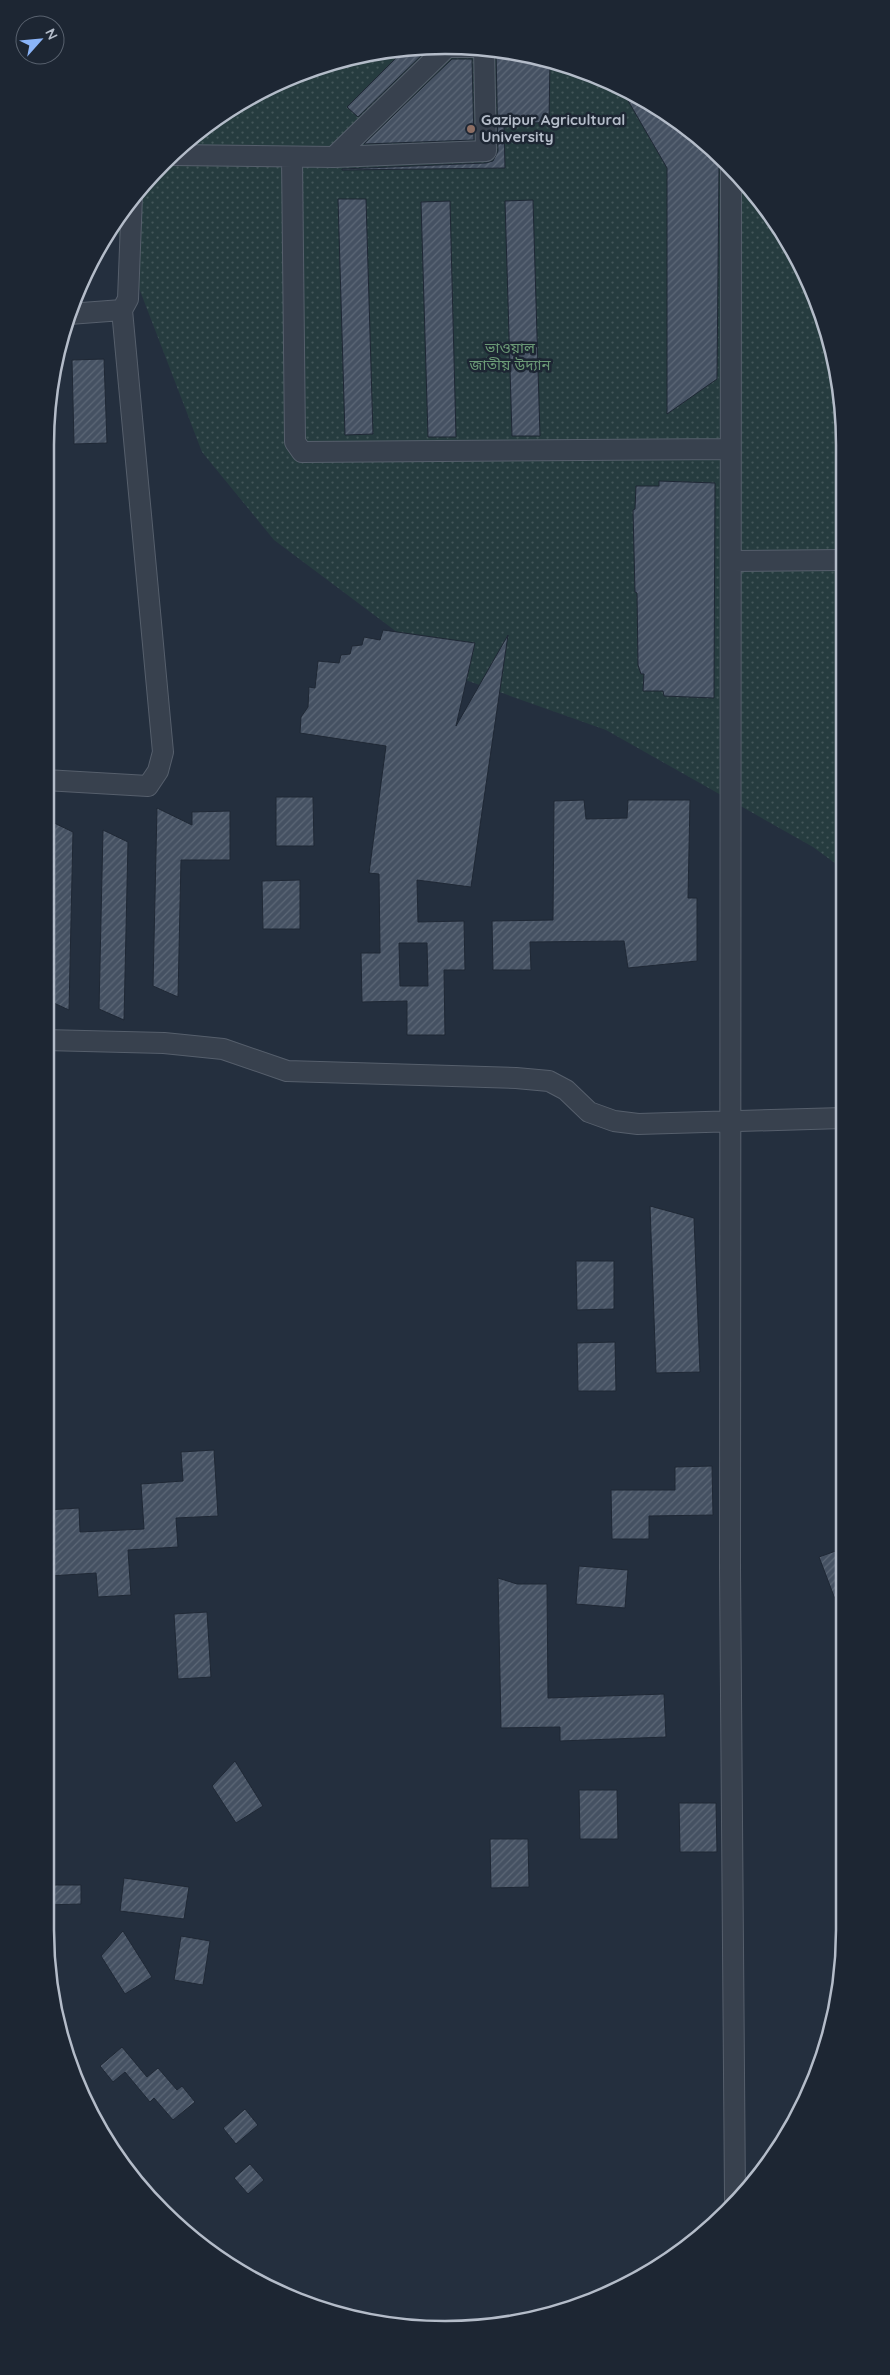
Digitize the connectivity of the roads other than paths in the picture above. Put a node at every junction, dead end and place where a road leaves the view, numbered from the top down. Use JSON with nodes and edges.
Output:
{"nodes":[{"id":1,"x":439,"y":54,"type":"edge"},
{"id":2,"x":484,"y":56,"type":"edge"},
{"id":3,"x":182,"y":155,"type":"edge"},
{"id":4,"x":334,"y":157,"type":"junction"},
{"id":5,"x":292,"y":158,"type":"junction"},
{"id":6,"x":731,"y":178,"type":"edge"},
{"id":7,"x":131,"y":212,"type":"edge"},
{"id":8,"x":122,"y":310,"type":"junction"},
{"id":9,"x":77,"y":313,"type":"edge"},
{"id":10,"x":730,"y":449,"type":"junction"},
{"id":11,"x":836,"y":560,"type":"edge"},
{"id":12,"x":731,"y":561,"type":"junction"},
{"id":13,"x":54,"y":781,"type":"edge"},
{"id":14,"x":54,"y":1040,"type":"edge"},
{"id":15,"x":836,"y":1118,"type":"edge"},
{"id":16,"x":730,"y":1120,"type":"junction"},
{"id":17,"x":735,"y":2193,"type":"edge"}],
"edges":[{"from":1,"to":4,"type":"street"},
{"from":2,"to":4,"type":"street"},
{"from":3,"to":5,"type":"street"},
{"from":4,"to":5,"type":"street"},
{"from":5,"to":10,"type":"street"},
{"from":6,"to":10,"type":"street"},
{"from":7,"to":8,"type":"street"},
{"from":8,"to":9,"type":"street"},
{"from":8,"to":13,"type":"street"},
{"from":10,"to":12,"type":"street"},
{"from":11,"to":12,"type":"street"},
{"from":12,"to":16,"type":"street"},
{"from":14,"to":16,"type":"street"},
{"from":15,"to":16,"type":"street"},
{"from":16,"to":17,"type":"street"}]}
